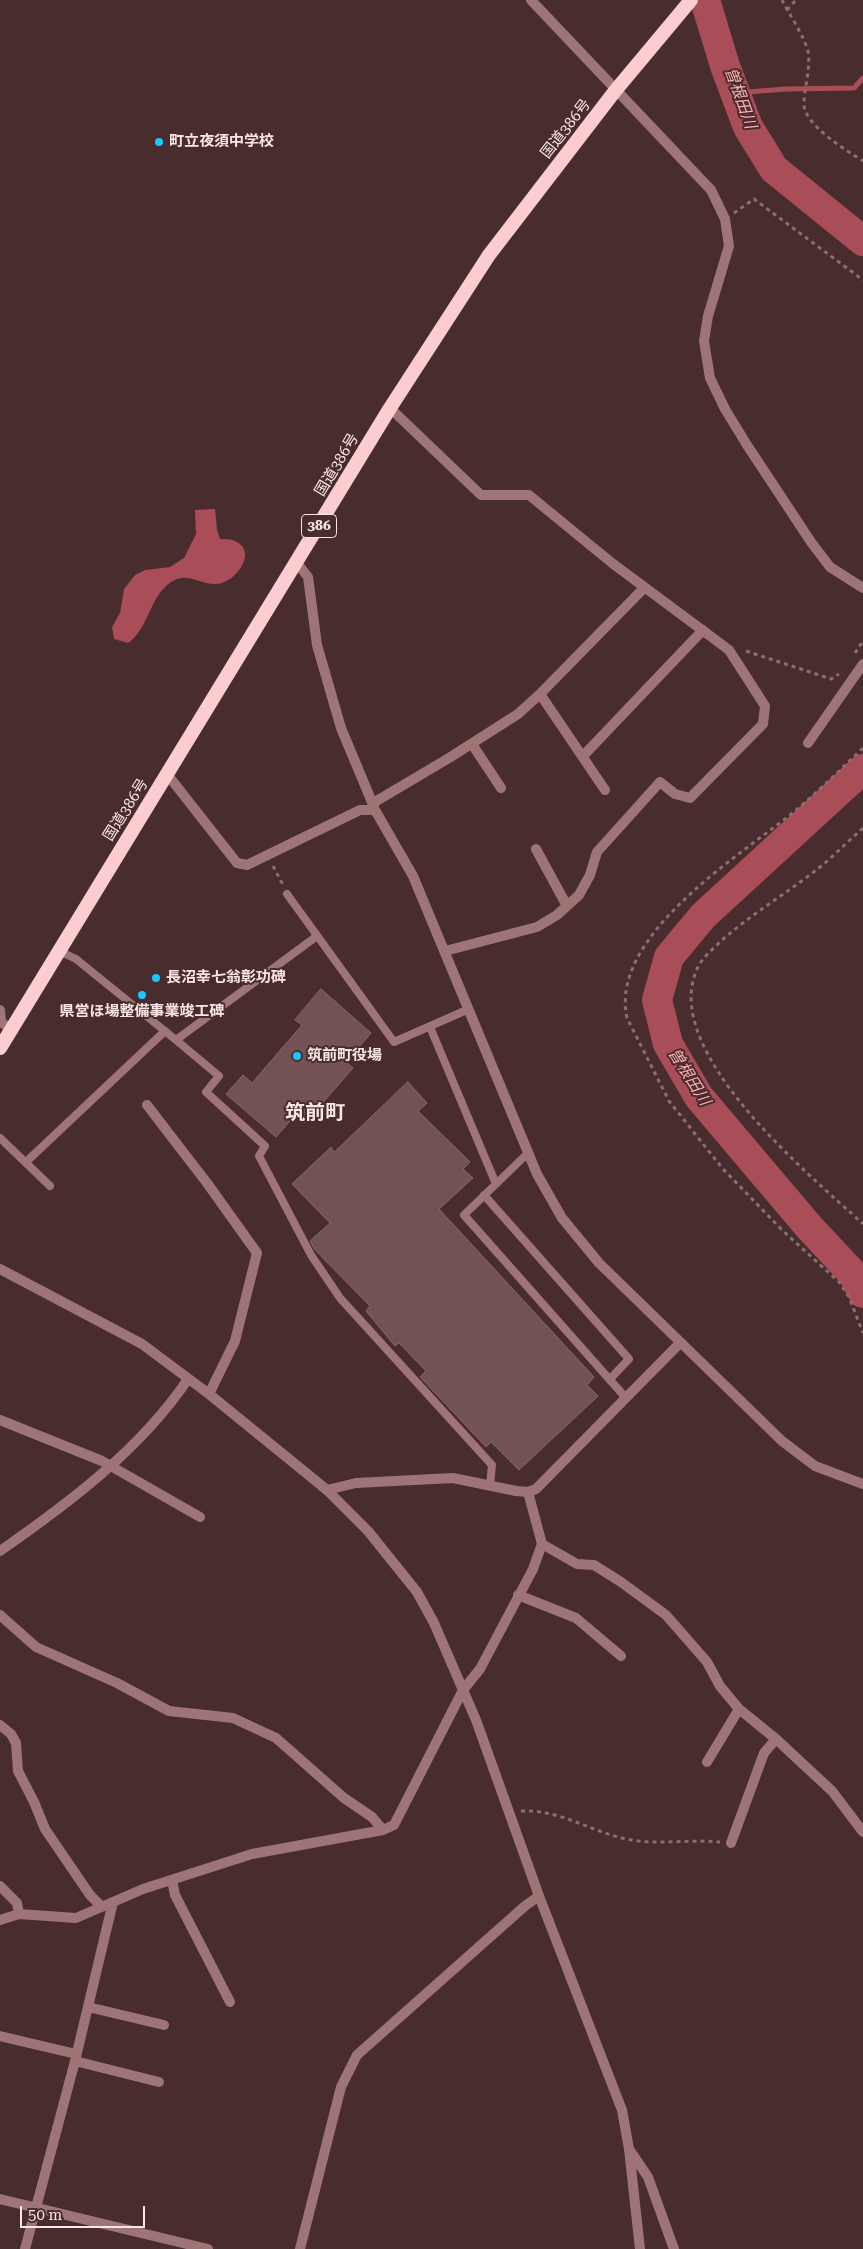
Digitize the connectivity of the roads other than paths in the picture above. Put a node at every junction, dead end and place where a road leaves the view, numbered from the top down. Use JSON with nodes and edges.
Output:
{"nodes":[{"id":1,"x":530,"y":0,"type":"edge"},
{"id":2,"x":691,"y":0,"type":"edge"},
{"id":3,"x":616,"y":91,"type":"junction"},
{"id":4,"x":390,"y":408,"type":"junction"},
{"id":5,"x":297,"y":563,"type":"junction"},
{"id":6,"x":644,"y":588,"type":"junction"},
{"id":7,"x":863,"y":588,"type":"edge"},
{"id":8,"x":703,"y":630,"type":"junction"},
{"id":9,"x":863,"y":664,"type":"edge"},
{"id":10,"x":540,"y":694,"type":"junction"},
{"id":11,"x":808,"y":743,"type":"dead end"},
{"id":12,"x":472,"y":744,"type":"junction"},
{"id":13,"x":583,"y":756,"type":"junction"},
{"id":14,"x":167,"y":774,"type":"junction"},
{"id":15,"x":501,"y":788,"type":"dead end"},
{"id":16,"x":605,"y":790,"type":"dead end"},
{"id":17,"x":374,"y":806,"type":"junction"},
{"id":18,"x":536,"y":849,"type":"dead end"},
{"id":19,"x":288,"y":894,"type":"road end"},
{"id":20,"x":567,"y":906,"type":"junction"},
{"id":21,"x":317,"y":936,"type":"junction"},
{"id":22,"x":59,"y":951,"type":"junction"},
{"id":23,"x":445,"y":951,"type":"junction"},
{"id":24,"x":470,"y":1009,"type":"junction"},
{"id":25,"x":0,"y":1010,"type":"edge"},
{"id":26,"x":430,"y":1027,"type":"junction"},
{"id":27,"x":11,"y":1029,"type":"junction"},
{"id":28,"x":165,"y":1031,"type":"junction"},
{"id":29,"x":176,"y":1040,"type":"junction"},
{"id":30,"x":0,"y":1048,"type":"edge"},
{"id":31,"x":147,"y":1105,"type":"dead end"},
{"id":32,"x":0,"y":1138,"type":"edge"},
{"id":33,"x":528,"y":1153,"type":"junction"},
{"id":34,"x":26,"y":1162,"type":"junction"},
{"id":35,"x":496,"y":1184,"type":"junction"},
{"id":36,"x":50,"y":1186,"type":"dead end"},
{"id":37,"x":484,"y":1195,"type":"junction"},
{"id":38,"x":0,"y":1270,"type":"edge"},
{"id":39,"x":680,"y":1343,"type":"junction"},
{"id":40,"x":188,"y":1379,"type":"junction"},
{"id":41,"x":610,"y":1379,"type":"junction"},
{"id":42,"x":209,"y":1394,"type":"junction"},
{"id":43,"x":626,"y":1398,"type":"junction"},
{"id":44,"x":0,"y":1420,"type":"edge"},
{"id":45,"x":110,"y":1465,"type":"junction"},
{"id":46,"x":863,"y":1484,"type":"edge"},
{"id":47,"x":490,"y":1486,"type":"junction"},
{"id":48,"x":326,"y":1490,"type":"junction"},
{"id":49,"x":528,"y":1492,"type":"junction"},
{"id":50,"x":200,"y":1517,"type":"dead end"},
{"id":51,"x":542,"y":1544,"type":"junction"},
{"id":52,"x":0,"y":1551,"type":"edge"},
{"id":53,"x":518,"y":1595,"type":"junction"},
{"id":54,"x":0,"y":1615,"type":"edge"},
{"id":55,"x":621,"y":1656,"type":"dead end"},
{"id":56,"x":463,"y":1690,"type":"junction"},
{"id":57,"x":739,"y":1708,"type":"junction"},
{"id":58,"x":0,"y":1725,"type":"edge"},
{"id":59,"x":776,"y":1739,"type":"junction"},
{"id":60,"x":707,"y":1762,"type":"dead end"},
{"id":61,"x":383,"y":1830,"type":"junction"},
{"id":62,"x":863,"y":1832,"type":"edge"},
{"id":63,"x":731,"y":1843,"type":"road end"},
{"id":64,"x":172,"y":1880,"type":"junction"},
{"id":65,"x":0,"y":1886,"type":"edge"},
{"id":66,"x":540,"y":1896,"type":"junction"},
{"id":67,"x":113,"y":1902,"type":"junction"},
{"id":68,"x":102,"y":1907,"type":"junction"},
{"id":69,"x":19,"y":1914,"type":"junction"},
{"id":70,"x":0,"y":1920,"type":"edge"},
{"id":71,"x":230,"y":2002,"type":"dead end"},
{"id":72,"x":88,"y":2007,"type":"junction"},
{"id":73,"x":164,"y":2024,"type":"dead end"},
{"id":74,"x":0,"y":2036,"type":"edge"},
{"id":75,"x":75,"y":2058,"type":"junction"},
{"id":76,"x":159,"y":2082,"type":"dead end"},
{"id":77,"x":629,"y":2148,"type":"junction"},
{"id":78,"x":0,"y":2200,"type":"edge"},
{"id":79,"x":35,"y":2208,"type":"junction"},
{"id":80,"x":25,"y":2249,"type":"edge"},
{"id":81,"x":208,"y":2249,"type":"edge"},
{"id":82,"x":300,"y":2249,"type":"edge"},
{"id":83,"x":640,"y":2249,"type":"edge"},
{"id":84,"x":674,"y":2249,"type":"edge"}],
"edges":[{"from":1,"to":3,"type":"street"},
{"from":2,"to":3,"type":"highway","name":"国道386号","number":"386"},
{"from":3,"to":4,"type":"highway","name":"国道386号","number":"386"},
{"from":3,"to":7,"type":"street"},
{"from":4,"to":5,"type":"highway","name":"国道386号","number":"386"},
{"from":4,"to":6,"type":"street"},
{"from":5,"to":14,"type":"highway","name":"国道386号","number":"386"},
{"from":5,"to":17,"type":"street"},
{"from":6,"to":8,"type":"street"},
{"from":6,"to":10,"type":"street"},
{"from":8,"to":13,"type":"street"},
{"from":8,"to":20,"type":"street"},
{"from":9,"to":11,"type":"street"},
{"from":10,"to":12,"type":"street"},
{"from":10,"to":13,"type":"street"},
{"from":12,"to":15,"type":"street"},
{"from":12,"to":17,"type":"street"},
{"from":13,"to":16,"type":"street"},
{"from":14,"to":17,"type":"street"},
{"from":14,"to":22,"type":"highway","name":"国道386号","number":"386"},
{"from":17,"to":23,"type":"street"},
{"from":18,"to":20,"type":"street"},
{"from":19,"to":21,"type":"lane"},
{"from":20,"to":23,"type":"street"},
{"from":21,"to":26,"type":"lane"},
{"from":21,"to":29,"type":"lane"},
{"from":22,"to":27,"type":"highway","name":"国道386号","number":"386"},
{"from":22,"to":28,"type":"lane"},
{"from":23,"to":24,"type":"street"},
{"from":24,"to":26,"type":"lane"},
{"from":24,"to":33,"type":"street"},
{"from":25,"to":27,"type":"street"},
{"from":26,"to":35,"type":"lane"},
{"from":27,"to":30,"type":"highway","name":"国道386号","number":"386"},
{"from":28,"to":29,"type":"lane"},
{"from":28,"to":34,"type":"lane"},
{"from":29,"to":47,"type":"lane"},
{"from":31,"to":42,"type":"street"},
{"from":32,"to":34,"type":"lane"},
{"from":33,"to":35,"type":"lane"},
{"from":33,"to":39,"type":"street"},
{"from":34,"to":36,"type":"lane"},
{"from":35,"to":37,"type":"lane"},
{"from":37,"to":41,"type":"lane"},
{"from":37,"to":41,"type":"lane"},
{"from":38,"to":40,"type":"street"},
{"from":39,"to":43,"type":"street"},
{"from":39,"to":46,"type":"street"},
{"from":40,"to":42,"type":"street"},
{"from":40,"to":45,"type":"street"},
{"from":41,"to":43,"type":"lane"},
{"from":42,"to":48,"type":"street"},
{"from":43,"to":49,"type":"street"},
{"from":44,"to":45,"type":"street"},
{"from":45,"to":50,"type":"street"},
{"from":45,"to":52,"type":"street"},
{"from":47,"to":48,"type":"street"},
{"from":47,"to":49,"type":"street"},
{"from":48,"to":56,"type":"street"},
{"from":49,"to":51,"type":"street"},
{"from":51,"to":53,"type":"street"},
{"from":51,"to":57,"type":"street"},
{"from":53,"to":55,"type":"street"},
{"from":53,"to":56,"type":"street"},
{"from":54,"to":61,"type":"street"},
{"from":56,"to":61,"type":"street"},
{"from":56,"to":66,"type":"street"},
{"from":57,"to":59,"type":"street"},
{"from":57,"to":60,"type":"street"},
{"from":58,"to":68,"type":"street"},
{"from":59,"to":62,"type":"street"},
{"from":59,"to":63,"type":"street"},
{"from":61,"to":64,"type":"street"},
{"from":64,"to":67,"type":"street"},
{"from":64,"to":71,"type":"street"},
{"from":65,"to":69,"type":"street"},
{"from":66,"to":77,"type":"street"},
{"from":66,"to":82,"type":"street"},
{"from":67,"to":68,"type":"street"},
{"from":67,"to":72,"type":"street"},
{"from":68,"to":69,"type":"street"},
{"from":69,"to":70,"type":"street"},
{"from":72,"to":73,"type":"street"},
{"from":72,"to":75,"type":"street"},
{"from":74,"to":75,"type":"street"},
{"from":75,"to":76,"type":"street"},
{"from":75,"to":79,"type":"street"},
{"from":77,"to":83,"type":"street"},
{"from":77,"to":84,"type":"street"},
{"from":78,"to":79,"type":"street"},
{"from":79,"to":80,"type":"street"},
{"from":79,"to":81,"type":"street"}]}
